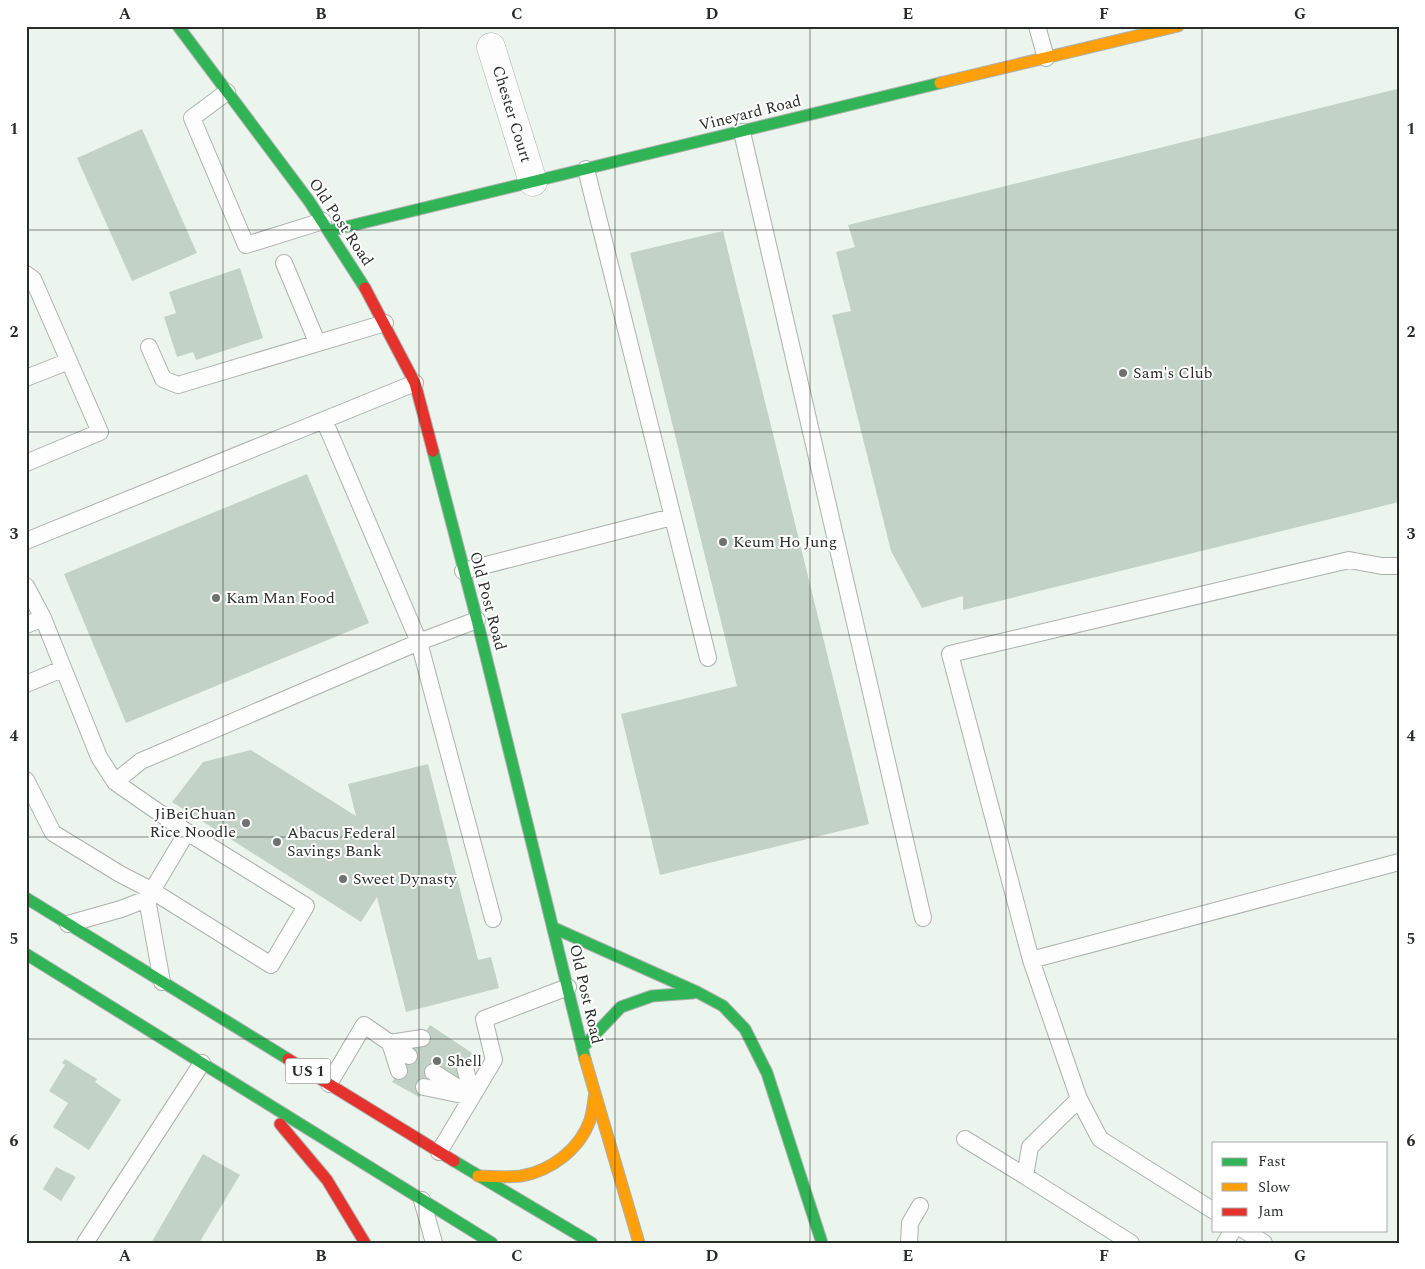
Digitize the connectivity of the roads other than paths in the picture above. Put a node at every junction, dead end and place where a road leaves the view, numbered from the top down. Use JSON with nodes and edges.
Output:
{"nodes":[{"id":1,"x":178,"y":26,"type":"edge"},
{"id":2,"x":1037,"y":26,"type":"edge"},
{"id":3,"x":1178,"y":26,"type":"edge"},
{"id":4,"x":491,"y":47,"type":"dead end"},
{"id":5,"x":1046,"y":58,"type":"junction"},
{"id":6,"x":227,"y":92,"type":"junction"},
{"id":7,"x":742,"y":132,"type":"junction"},
{"id":8,"x":586,"y":169,"type":"junction"},
{"id":9,"x":534,"y":182,"type":"junction"},
{"id":10,"x":326,"y":226,"type":"junction"},
{"id":11,"x":284,"y":263,"type":"dead end"},
{"id":12,"x":26,"y":274,"type":"edge"},
{"id":13,"x":385,"y":323,"type":"junction"},
{"id":14,"x":317,"y":342,"type":"junction"},
{"id":15,"x":148,"y":348,"type":"dead end"},
{"id":16,"x":69,"y":361,"type":"junction"},
{"id":17,"x":26,"y":378,"type":"edge"},
{"id":18,"x":414,"y":383,"type":"junction"},
{"id":19,"x":324,"y":420,"type":"junction"},
{"id":20,"x":26,"y":463,"type":"edge"},
{"id":21,"x":672,"y":517,"type":"junction"},
{"id":22,"x":26,"y":541,"type":"edge"},
{"id":23,"x":1399,"y":566,"type":"edge"},
{"id":24,"x":463,"y":571,"type":"junction"},
{"id":25,"x":26,"y":586,"type":"edge"},
{"id":26,"x":43,"y":618,"type":"junction"},
{"id":27,"x":477,"y":620,"type":"junction"},
{"id":28,"x":26,"y":625,"type":"edge"},
{"id":29,"x":419,"y":642,"type":"junction"},
{"id":30,"x":708,"y":658,"type":"dead end"},
{"id":31,"x":62,"y":670,"type":"junction"},
{"id":32,"x":26,"y":684,"type":"edge"},
{"id":33,"x":26,"y":780,"type":"edge"},
{"id":34,"x":115,"y":782,"type":"junction"},
{"id":35,"x":187,"y":832,"type":"junction"},
{"id":36,"x":1399,"y":862,"type":"edge"},
{"id":37,"x":149,"y":894,"type":"junction"},
{"id":38,"x":26,"y":898,"type":"edge"},
{"id":39,"x":923,"y":918,"type":"dead end"},
{"id":40,"x":493,"y":919,"type":"dead end"},
{"id":41,"x":68,"y":924,"type":"junction"},
{"id":42,"x":554,"y":928,"type":"junction"},
{"id":43,"x":26,"y":954,"type":"edge"},
{"id":44,"x":1031,"y":960,"type":"junction"},
{"id":45,"x":162,"y":982,"type":"junction"},
{"id":46,"x":568,"y":987,"type":"junction"},
{"id":47,"x":697,"y":992,"type":"junction"},
{"id":48,"x":422,"y":1038,"type":"dead end"},
{"id":49,"x":390,"y":1043,"type":"junction"},
{"id":50,"x":582,"y":1048,"type":"junction"},
{"id":51,"x":409,"y":1056,"type":"dead end"},
{"id":52,"x":202,"y":1063,"type":"junction"},
{"id":53,"x":465,"y":1066,"type":"dead end"},
{"id":54,"x":399,"y":1070,"type":"dead end"},
{"id":55,"x":433,"y":1072,"type":"dead end"},
{"id":56,"x":329,"y":1084,"type":"junction"},
{"id":57,"x":424,"y":1087,"type":"dead end"},
{"id":58,"x":245,"y":1090,"type":"junction"},
{"id":59,"x":595,"y":1092,"type":"junction"},
{"id":60,"x":472,"y":1097,"type":"junction"},
{"id":61,"x":1079,"y":1099,"type":"junction"},
{"id":62,"x":966,"y":1139,"type":"dead end"},
{"id":63,"x":439,"y":1152,"type":"junction"},
{"id":64,"x":478,"y":1176,"type":"junction"},
{"id":65,"x":1025,"y":1176,"type":"junction"},
{"id":66,"x":422,"y":1200,"type":"junction"},
{"id":67,"x":920,"y":1206,"type":"dead end"},
{"id":68,"x":1212,"y":1210,"type":"edge"},
{"id":69,"x":1232,"y":1232,"type":"edge"},
{"id":70,"x":1247,"y":1232,"type":"edge"},
{"id":71,"x":85,"y":1243,"type":"edge"},
{"id":72,"x":365,"y":1243,"type":"edge"},
{"id":73,"x":434,"y":1243,"type":"edge"},
{"id":74,"x":492,"y":1243,"type":"edge"},
{"id":75,"x":592,"y":1243,"type":"edge"},
{"id":76,"x":639,"y":1243,"type":"edge"},
{"id":77,"x":822,"y":1243,"type":"edge"},
{"id":78,"x":909,"y":1243,"type":"edge"},
{"id":79,"x":1131,"y":1243,"type":"edge"},
{"id":80,"x":1225,"y":1243,"type":"edge"},
{"id":81,"x":1264,"y":1243,"type":"edge"}],
"edges":[{"from":1,"to":6,"type":"main road","name":"Old Post Road"},
{"from":2,"to":5,"type":"lane"},
{"from":3,"to":5,"type":"main road","name":"Vineyard Road"},
{"from":4,"to":9,"type":"street","name":"Chester Court"},
{"from":5,"to":7,"type":"main road","name":"Vineyard Road"},
{"from":6,"to":10,"type":"main road","name":"Old Post Road"},
{"from":6,"to":10,"type":"lane"},
{"from":7,"to":8,"type":"main road","name":"Vineyard Road"},
{"from":7,"to":39,"type":"lane"},
{"from":8,"to":9,"type":"main road","name":"Vineyard Road"},
{"from":8,"to":21,"type":"lane"},
{"from":9,"to":10,"type":"main road","name":"Vineyard Road"},
{"from":10,"to":13,"type":"main road","name":"Old Post Road"},
{"from":11,"to":14,"type":"lane"},
{"from":12,"to":16,"type":"lane"},
{"from":13,"to":14,"type":"lane"},
{"from":13,"to":18,"type":"main road","name":"Old Post Road"},
{"from":14,"to":15,"type":"lane"},
{"from":16,"to":17,"type":"lane"},
{"from":16,"to":20,"type":"lane"},
{"from":18,"to":19,"type":"lane"},
{"from":18,"to":24,"type":"main road","name":"Old Post Road"},
{"from":19,"to":22,"type":"lane"},
{"from":19,"to":29,"type":"lane"},
{"from":21,"to":24,"type":"lane"},
{"from":21,"to":30,"type":"lane"},
{"from":23,"to":44,"type":"lane"},
{"from":24,"to":27,"type":"main road","name":"Old Post Road"},
{"from":25,"to":26,"type":"lane"},
{"from":26,"to":28,"type":"lane"},
{"from":26,"to":31,"type":"lane"},
{"from":27,"to":29,"type":"lane"},
{"from":27,"to":42,"type":"main road","name":"Old Post Road"},
{"from":29,"to":34,"type":"lane"},
{"from":29,"to":40,"type":"lane"},
{"from":31,"to":32,"type":"lane"},
{"from":31,"to":34,"type":"lane"},
{"from":33,"to":37,"type":"lane"},
{"from":34,"to":35,"type":"lane"},
{"from":35,"to":37,"type":"lane"},
{"from":35,"to":37,"type":"lane"},
{"from":36,"to":44,"type":"lane"},
{"from":37,"to":41,"type":"lane"},
{"from":37,"to":45,"type":"lane"},
{"from":38,"to":41,"type":"main road","number":"US 1"},
{"from":41,"to":45,"type":"main road","number":"US 1"},
{"from":42,"to":46,"type":"main road","name":"Old Post Road"},
{"from":42,"to":47,"type":"main road"},
{"from":43,"to":52,"type":"main road"},
{"from":44,"to":61,"type":"lane"},
{"from":45,"to":56,"type":"main road","number":"US 1"},
{"from":46,"to":50,"type":"main road","name":"Old Post Road"},
{"from":46,"to":60,"type":"lane"},
{"from":47,"to":50,"type":"main road"},
{"from":47,"to":77,"type":"main road"},
{"from":48,"to":49,"type":"lane"},
{"from":49,"to":51,"type":"lane"},
{"from":49,"to":54,"type":"lane"},
{"from":49,"to":56,"type":"lane"},
{"from":50,"to":59,"type":"main road","name":"Old Post Road"},
{"from":52,"to":58,"type":"main road"},
{"from":52,"to":71,"type":"lane"},
{"from":53,"to":60,"type":"lane"},
{"from":55,"to":60,"type":"lane"},
{"from":56,"to":63,"type":"main road","number":"US 1"},
{"from":57,"to":60,"type":"lane"},
{"from":58,"to":66,"type":"main road"},
{"from":58,"to":72,"type":"main road"},
{"from":59,"to":64,"type":"main road"},
{"from":59,"to":76,"type":"main road","name":"Old Post Road"},
{"from":60,"to":63,"type":"lane"},
{"from":61,"to":65,"type":"lane"},
{"from":61,"to":68,"type":"lane"},
{"from":62,"to":65,"type":"lane"},
{"from":63,"to":64,"type":"main road","number":"US 1"},
{"from":64,"to":75,"type":"main road","number":"US 1"},
{"from":65,"to":79,"type":"lane"},
{"from":66,"to":73,"type":"lane"},
{"from":66,"to":74,"type":"main road"},
{"from":67,"to":78,"type":"lane"},
{"from":69,"to":80,"type":"lane"},
{"from":70,"to":81,"type":"lane"}]}
